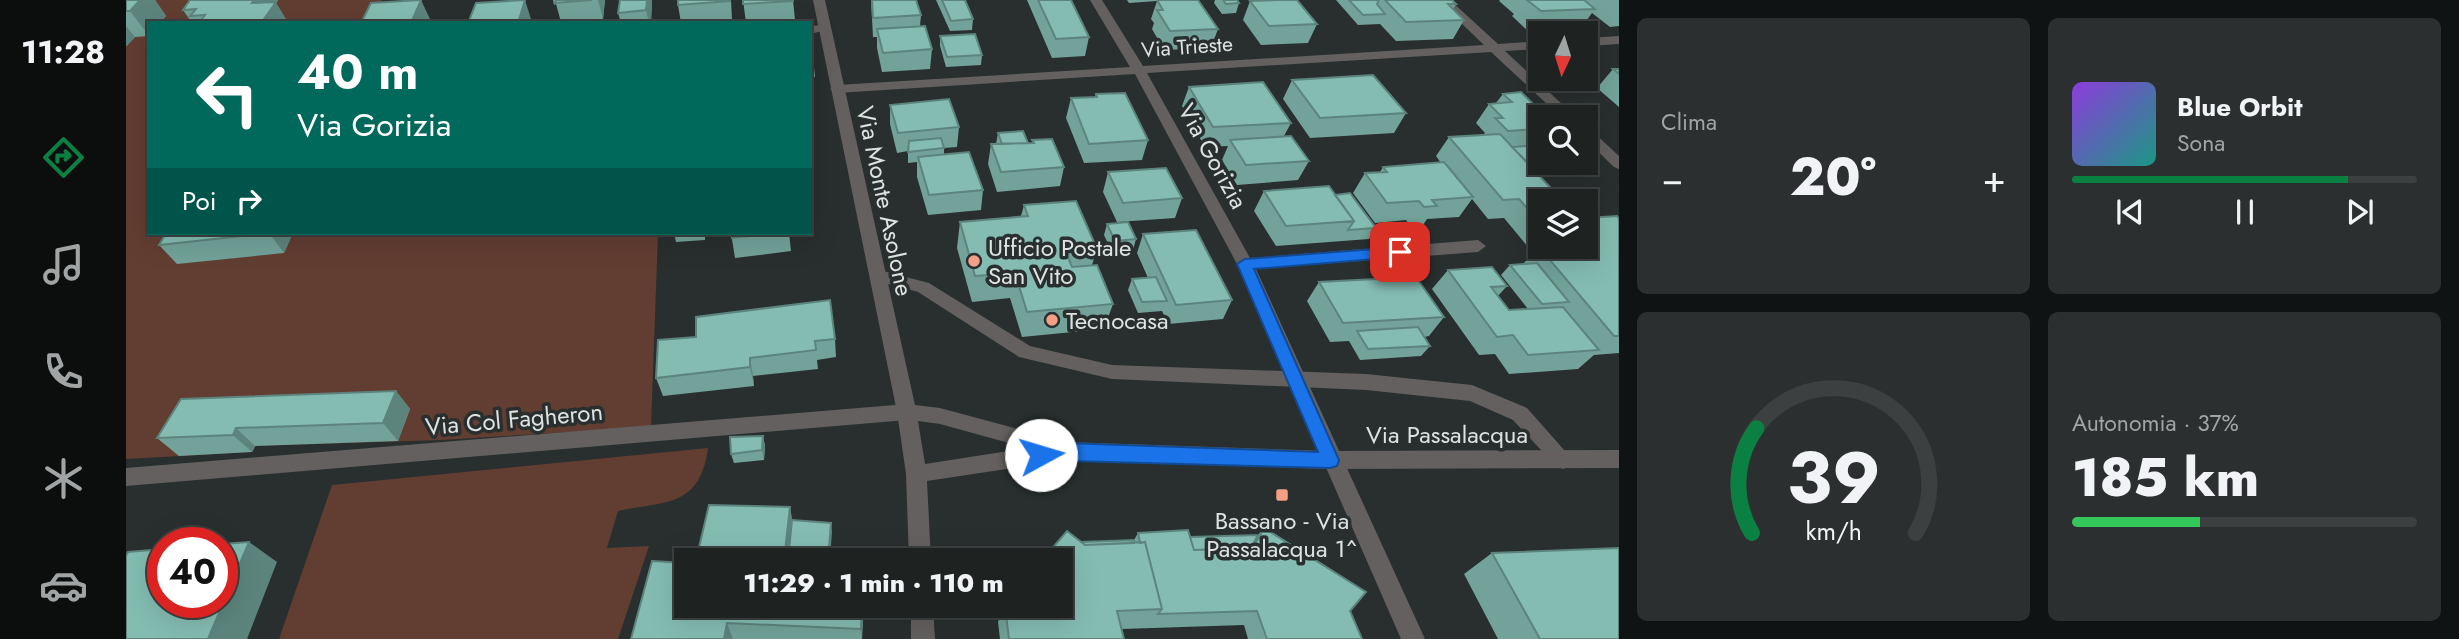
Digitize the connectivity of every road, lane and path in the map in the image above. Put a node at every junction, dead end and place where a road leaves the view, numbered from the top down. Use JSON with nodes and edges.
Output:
{"nodes":[{"id":1,"x":819,"y":0,"type":"edge"},
{"id":2,"x":1096,"y":0,"type":"edge"},
{"id":3,"x":1443,"y":0,"type":"edge"},
{"id":4,"x":817,"y":30,"type":"edge"},
{"id":5,"x":1619,"y":40,"type":"edge"},
{"id":6,"x":1598,"y":41,"type":"edge"},
{"id":7,"x":1528,"y":46,"type":"edge"},
{"id":8,"x":1494,"y":47,"type":"junction"},
{"id":9,"x":1140,"y":72,"type":"junction"},
{"id":10,"x":837,"y":89,"type":"junction"},
{"id":11,"x":1556,"y":105,"type":"edge"},
{"id":12,"x":1598,"y":144,"type":"edge"},
{"id":13,"x":1619,"y":164,"type":"edge"},
{"id":14,"x":1478,"y":246,"type":"dead end"},
{"id":15,"x":1245,"y":264,"type":"junction"},
{"id":16,"x":879,"y":276,"type":"junction"},
{"id":17,"x":1297,"y":379,"type":"junction"},
{"id":18,"x":907,"y":412,"type":"junction"},
{"id":19,"x":1066,"y":451,"type":"junction"},
{"id":20,"x":1330,"y":460,"type":"junction"},
{"id":21,"x":1563,"y":460,"type":"junction"},
{"id":22,"x":1619,"y":460,"type":"edge"},
{"id":23,"x":916,"y":474,"type":"junction"},
{"id":24,"x":126,"y":477,"type":"edge"},
{"id":25,"x":919,"y":548,"type":"edge"},
{"id":26,"x":922,"y":618,"type":"edge"},
{"id":27,"x":923,"y":639,"type":"edge"},
{"id":28,"x":1413,"y":639,"type":"edge"}],
"edges":[{"from":1,"to":4,"type":"street","name":"Via Monte Asolone"},
{"from":2,"to":9,"type":"street","name":"Via Gorizia"},
{"from":3,"to":8,"type":"street"},
{"from":4,"to":10,"type":"street","name":"Via Monte Asolone"},
{"from":5,"to":6,"type":"street"},
{"from":7,"to":8,"type":"street","name":"Via Trieste"},
{"from":8,"to":9,"type":"street","name":"Via Trieste"},
{"from":8,"to":11,"type":"street"},
{"from":9,"to":10,"type":"street","name":"Via Trieste"},
{"from":9,"to":15,"type":"street","name":"Via Gorizia"},
{"from":10,"to":16,"type":"street","name":"Via Monte Asolone"},
{"from":12,"to":13,"type":"street"},
{"from":14,"to":15,"type":"street"},
{"from":15,"to":17,"type":"street","name":"Via Gorizia"},
{"from":16,"to":17,"type":"street"},
{"from":16,"to":18,"type":"street","name":"Via Monte Asolone"},
{"from":17,"to":20,"type":"street","name":"Via Gorizia"},
{"from":17,"to":21,"type":"street"},
{"from":18,"to":19,"type":"street","name":"Via Col Fagheron"},
{"from":18,"to":23,"type":"street","name":"Via Monte Asolone"},
{"from":18,"to":24,"type":"street","name":"Via Col Fagheron"},
{"from":19,"to":20,"type":"street","name":"Via Passalacqua"},
{"from":19,"to":23,"type":"street"},
{"from":20,"to":21,"type":"street","name":"Via Passalacqua"},
{"from":20,"to":28,"type":"street","name":"Via Gorizia"},
{"from":21,"to":22,"type":"street","name":"Via Passalacqua"},
{"from":23,"to":25,"type":"street","name":"Via Monte Asolone"},
{"from":26,"to":27,"type":"street"}]}
